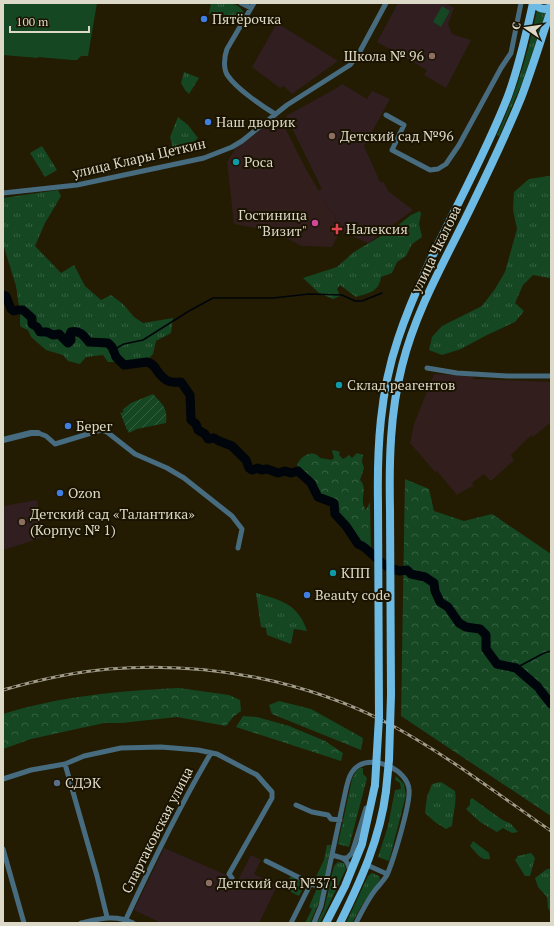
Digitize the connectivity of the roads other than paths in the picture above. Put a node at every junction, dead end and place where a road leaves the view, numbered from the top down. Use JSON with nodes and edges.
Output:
{"nodes":[{"id":1,"x":241,"y":3,"type":"edge"},
{"id":2,"x":254,"y":3,"type":"edge"},
{"id":3,"x":386,"y":3,"type":"edge"},
{"id":4,"x":521,"y":3,"type":"edge"},
{"id":5,"x":534,"y":3,"type":"edge"},
{"id":6,"x":551,"y":6,"type":"edge"},
{"id":7,"x":251,"y":8,"type":"junction"},
{"id":8,"x":551,"y":10,"type":"edge"},
{"id":9,"x":511,"y":53,"type":"junction"},
{"id":10,"x":519,"y":63,"type":"junction"},
{"id":11,"x":276,"y":114,"type":"junction"},
{"id":12,"x":386,"y":115,"type":"dead end"},
{"id":13,"x":3,"y":193,"type":"edge"},
{"id":14,"x":427,"y":368,"type":"dead end"},
{"id":15,"x":551,"y":376,"type":"edge"},
{"id":16,"x":38,"y":433,"type":"joint"},
{"id":17,"x":3,"y":440,"type":"edge"},
{"id":18,"x":238,"y":548,"type":"dead end"},
{"id":19,"x":211,"y":753,"type":"junction"},
{"id":20,"x":65,"y":764,"type":"junction"},
{"id":21,"x":3,"y":779,"type":"edge"},
{"id":22,"x":375,"y":784,"type":"junction"},
{"id":23,"x":296,"y":805,"type":"dead end"},
{"id":24,"x":340,"y":820,"type":"junction"},
{"id":25,"x":3,"y":849,"type":"edge"},
{"id":26,"x":332,"y":855,"type":"junction"},
{"id":27,"x":343,"y":858,"type":"junction"},
{"id":28,"x":266,"y":861,"type":"dead end"},
{"id":29,"x":367,"y":865,"type":"junction"},
{"id":30,"x":351,"y":872,"type":"junction"},
{"id":31,"x":387,"y":874,"type":"junction"},
{"id":32,"x":232,"y":878,"type":"dead end"},
{"id":33,"x":311,"y":883,"type":"junction"},
{"id":34,"x":326,"y":888,"type":"junction"},
{"id":35,"x":106,"y":917,"type":"junction"},
{"id":36,"x":126,"y":919,"type":"junction"},
{"id":37,"x":24,"y":923,"type":"edge"},
{"id":38,"x":81,"y":923,"type":"edge"},
{"id":39,"x":133,"y":923,"type":"edge"},
{"id":40,"x":291,"y":923,"type":"edge"},
{"id":41,"x":314,"y":923,"type":"edge"},
{"id":42,"x":326,"y":923,"type":"edge"},
{"id":43,"x":340,"y":923,"type":"edge"},
{"id":44,"x":356,"y":923,"type":"edge"}],
"edges":[{"from":1,"to":7,"type":"street"},
{"from":2,"to":7,"type":"street"},
{"from":3,"to":11,"type":"street","name":"улица Клары Цеткин"},
{"from":4,"to":9,"type":"street"},
{"from":5,"to":6,"type":"main road"},
{"from":5,"to":10,"type":"main road","name":"улица Чкалова"},
{"from":7,"to":11,"type":"street"},
{"from":8,"to":29,"type":"main road","name":"улица Чкалова","bridge":true},
{"from":9,"to":10,"type":"street"},
{"from":9,"to":12,"type":"street"},
{"from":10,"to":22,"type":"main road","name":"улица Чкалова","bridge":true},
{"from":11,"to":13,"type":"street","name":"улица Клары Цеткин"},
{"from":14,"to":15,"type":"street"},
{"from":16,"to":17,"type":"street"},
{"from":16,"to":18,"type":"street"},
{"from":19,"to":20,"type":"street"},
{"from":19,"to":32,"type":"street"},
{"from":19,"to":36,"type":"street","name":"Спартаковская улица"},
{"from":20,"to":21,"type":"street"},
{"from":20,"to":35,"type":"street"},
{"from":22,"to":27,"type":"street"},
{"from":22,"to":30,"type":"main road","name":"улица Чкалова"},
{"from":23,"to":24,"type":"street"},
{"from":24,"to":26,"type":"street"},
{"from":24,"to":31,"type":"street"},
{"from":25,"to":37,"type":"street"},
{"from":26,"to":27,"type":"street"},
{"from":26,"to":34,"type":"street"},
{"from":27,"to":30,"type":"street"},
{"from":28,"to":33,"type":"street"},
{"from":29,"to":31,"type":"street"},
{"from":29,"to":43,"type":"main road","name":"улица Чкалова"},
{"from":30,"to":42,"type":"main road","name":"улица Чкалова"},
{"from":31,"to":44,"type":"street"},
{"from":33,"to":34,"type":"street"},
{"from":33,"to":40,"type":"street"},
{"from":34,"to":41,"type":"street"},
{"from":35,"to":36,"type":"street"},
{"from":35,"to":38,"type":"street"},
{"from":36,"to":39,"type":"street"}]}
